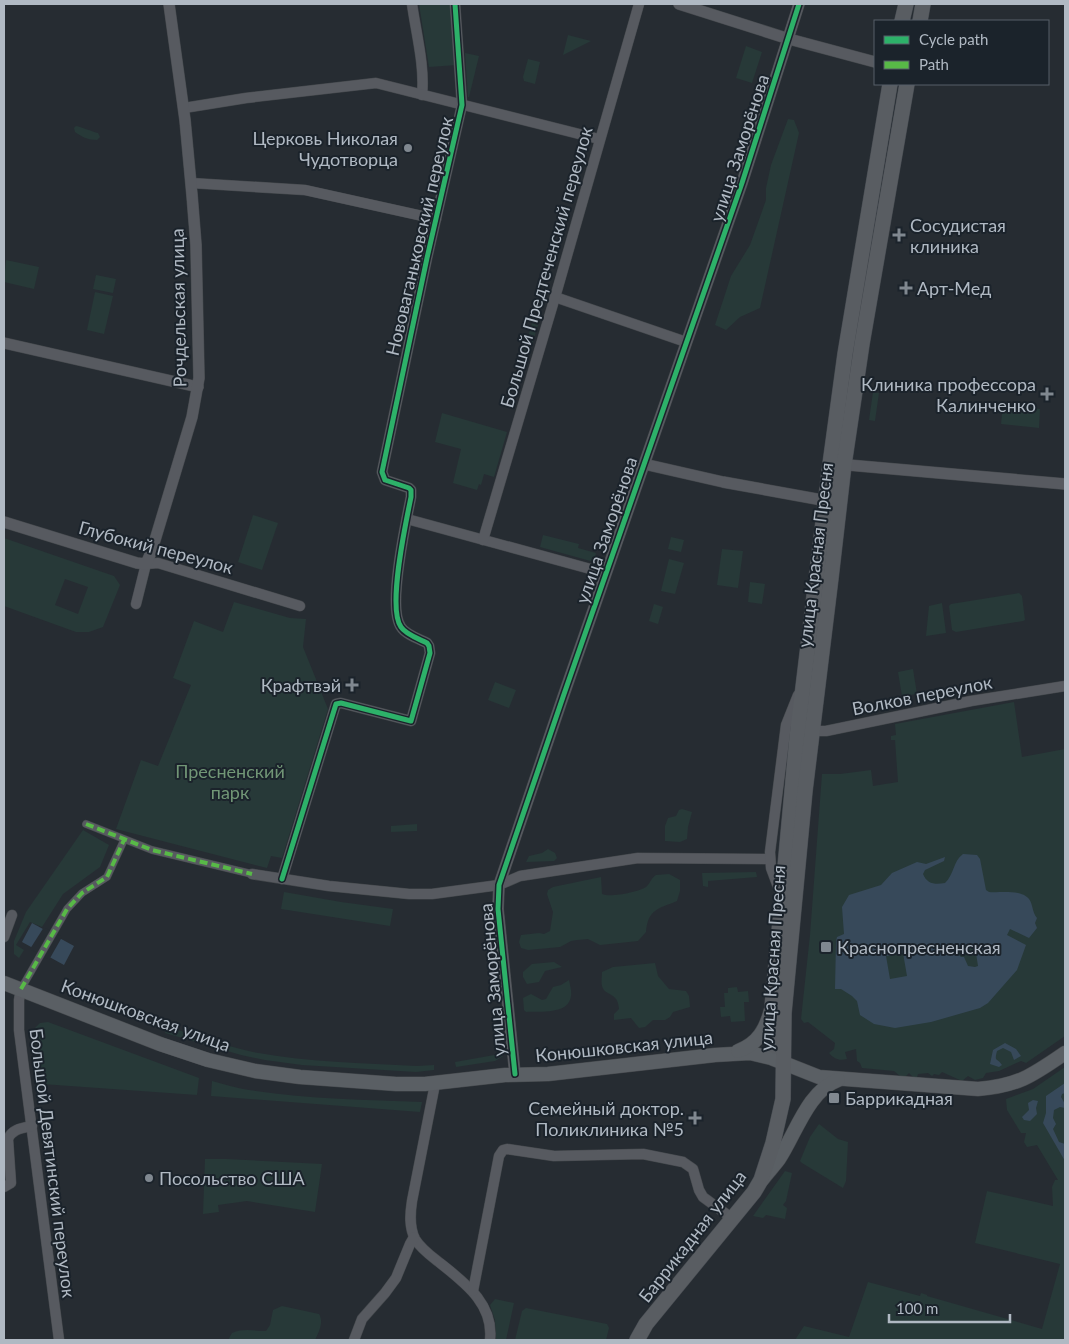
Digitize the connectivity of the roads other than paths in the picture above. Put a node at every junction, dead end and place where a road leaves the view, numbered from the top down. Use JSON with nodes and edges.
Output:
{"nodes":[{"id":1,"x":169,"y":4,"type":"edge"},
{"id":2,"x":412,"y":4,"type":"edge"},
{"id":3,"x":455,"y":4,"type":"edge"},
{"id":4,"x":639,"y":4,"type":"edge"},
{"id":5,"x":679,"y":4,"type":"edge"},
{"id":6,"x":799,"y":4,"type":"edge"},
{"id":7,"x":906,"y":4,"type":"edge"},
{"id":8,"x":923,"y":4,"type":"edge"},
{"id":9,"x":902,"y":20,"type":"edge"},
{"id":10,"x":920,"y":20,"type":"edge"},
{"id":11,"x":789,"y":39,"type":"junction"},
{"id":12,"x":874,"y":62,"type":"edge"},
{"id":13,"x":890,"y":85,"type":"edge"},
{"id":14,"x":907,"y":85,"type":"edge"},
{"id":15,"x":422,"y":95,"type":"junction"},
{"id":16,"x":462,"y":105,"type":"junction"},
{"id":17,"x":184,"y":108,"type":"junction"},
{"id":18,"x":599,"y":139,"type":"junction"},
{"id":19,"x":191,"y":183,"type":"junction"},
{"id":20,"x":436,"y":220,"type":"junction"},
{"id":21,"x":555,"y":297,"type":"junction"},
{"id":22,"x":4,"y":342,"type":"edge"},
{"id":23,"x":686,"y":342,"type":"junction"},
{"id":24,"x":198,"y":387,"type":"junction"},
{"id":25,"x":644,"y":464,"type":"junction"},
{"id":26,"x":837,"y":464,"type":"junction"},
{"id":27,"x":1065,"y":484,"type":"edge"},
{"id":28,"x":833,"y":502,"type":"junction"},
{"id":29,"x":407,"y":519,"type":"junction"},
{"id":30,"x":4,"y":522,"type":"edge"},
{"id":31,"x":483,"y":540,"type":"junction"},
{"id":32,"x":146,"y":564,"type":"junction"},
{"id":33,"x":606,"y":573,"type":"junction"},
{"id":34,"x":136,"y":604,"type":"dead end"},
{"id":35,"x":300,"y":606,"type":"dead end"},
{"id":36,"x":803,"y":682,"type":"junction"},
{"id":37,"x":1065,"y":686,"type":"edge"},
{"id":38,"x":800,"y":706,"type":"junction"},
{"id":39,"x":812,"y":729,"type":"junction"},
{"id":40,"x":86,"y":824,"type":"dead end"},
{"id":41,"x":124,"y":840,"type":"junction"},
{"id":42,"x":770,"y":859,"type":"junction"},
{"id":43,"x":252,"y":874,"type":"joint"},
{"id":44,"x":282,"y":879,"type":"junction"},
{"id":45,"x":499,"y":885,"type":"junction"},
{"id":46,"x":781,"y":895,"type":"junction"},
{"id":47,"x":12,"y":914,"type":"dead end"},
{"id":48,"x":4,"y":937,"type":"edge"},
{"id":49,"x":4,"y":983,"type":"edge"},
{"id":50,"x":21,"y":990,"type":"junction"},
{"id":51,"x":772,"y":1007,"type":"junction"},
{"id":52,"x":1065,"y":1053,"type":"edge"},
{"id":53,"x":730,"y":1054,"type":"junction"},
{"id":54,"x":784,"y":1063,"type":"junction"},
{"id":55,"x":515,"y":1074,"type":"junction"},
{"id":56,"x":840,"y":1079,"type":"junction"},
{"id":57,"x":435,"y":1084,"type":"junction"},
{"id":58,"x":32,"y":1126,"type":"junction"},
{"id":59,"x":761,"y":1180,"type":"junction"},
{"id":60,"x":4,"y":1187,"type":"edge"},
{"id":61,"x":733,"y":1219,"type":"junction"},
{"id":62,"x":414,"y":1237,"type":"junction"},
{"id":63,"x":473,"y":1291,"type":"junction"},
{"id":64,"x":59,"y":1340,"type":"edge"},
{"id":65,"x":354,"y":1340,"type":"edge"},
{"id":66,"x":490,"y":1340,"type":"edge"},
{"id":67,"x":637,"y":1340,"type":"edge"}],
"edges":[{"from":1,"to":17,"type":"street","name":"Рочдельская улица"},
{"from":2,"to":15,"type":"street"},
{"from":3,"to":16,"type":"street","name":"Нововаганьковский переулок"},
{"from":4,"to":18,"type":"street","name":"Большой Предтеченский переулок"},
{"from":5,"to":11,"type":"street"},
{"from":6,"to":11,"type":"street","name":"улица Заморёнова"},
{"from":7,"to":9,"type":"main road"},
{"from":8,"to":10,"type":"main road"},
{"from":11,"to":12,"type":"street"},
{"from":11,"to":23,"type":"street","name":"улица Заморёнова"},
{"from":13,"to":26,"type":"main road","name":"улица Красная Пресня"},
{"from":14,"to":26,"type":"main road","name":"улица Красная Пресня"},
{"from":15,"to":16,"type":"street"},
{"from":15,"to":17,"type":"street"},
{"from":16,"to":18,"type":"street"},
{"from":16,"to":20,"type":"street","name":"Нововаганьковский переулок"},
{"from":17,"to":19,"type":"street","name":"Рочдельская улица"},
{"from":18,"to":21,"type":"street","name":"Большой Предтеченский переулок"},
{"from":19,"to":20,"type":"street"},
{"from":19,"to":24,"type":"street","name":"Рочдельская улица"},
{"from":20,"to":29,"type":"street","name":"Нововаганьковский переулок"},
{"from":21,"to":23,"type":"street"},
{"from":21,"to":31,"type":"street","name":"Большой Предтеченский переулок"},
{"from":22,"to":24,"type":"street"},
{"from":23,"to":25,"type":"street","name":"улица Заморёнова"},
{"from":24,"to":32,"type":"street","name":"Рочдельская улица"},
{"from":25,"to":28,"type":"street"},
{"from":25,"to":33,"type":"street","name":"улица Заморёнова"},
{"from":26,"to":27,"type":"street"},
{"from":26,"to":28,"type":"main road","name":"улица Красная Пресня"},
{"from":28,"to":36,"type":"main road","name":"улица Красная Пресня"},
{"from":28,"to":39,"type":"main road","name":"улица Красная Пресня"},
{"from":29,"to":31,"type":"street"},
{"from":29,"to":44,"type":"street"},
{"from":30,"to":32,"type":"street","name":"Глубокий переулок"},
{"from":31,"to":33,"type":"street"},
{"from":32,"to":34,"type":"street","name":"Рочдельская улица"},
{"from":32,"to":35,"type":"street","name":"Глубокий переулок"},
{"from":33,"to":45,"type":"street","name":"улица Заморёнова"},
{"from":36,"to":38,"type":"main road","name":"улица Красная Пресня"},
{"from":36,"to":42,"type":"street"},
{"from":37,"to":39,"type":"street","name":"Волков переулок"},
{"from":38,"to":39,"type":"street"},
{"from":38,"to":46,"type":"main road","name":"улица Красная Пресня"},
{"from":39,"to":54,"type":"main road","name":"улица Красная Пресня"},
{"from":40,"to":41,"type":"street"},
{"from":41,"to":43,"type":"street"},
{"from":41,"to":50,"type":"street"},
{"from":42,"to":45,"type":"street"},
{"from":42,"to":46,"type":"street"},
{"from":43,"to":44,"type":"street"},
{"from":44,"to":45,"type":"street"},
{"from":45,"to":55,"type":"street","name":"улица Заморёнова"},
{"from":46,"to":51,"type":"main road","name":"улица Красная Пресня"},
{"from":47,"to":48,"type":"street"},
{"from":49,"to":50,"type":"main road","name":"Конюшковская улица"},
{"from":50,"to":57,"type":"main road","name":"Конюшковская улица"},
{"from":50,"to":58,"type":"street","name":"Большой Девятинский переулок"},
{"from":51,"to":53,"type":"main road"},
{"from":51,"to":54,"type":"main road","name":"улица Красная Пресня"},
{"from":52,"to":56,"type":"main road","name":"Конюшковская улица"},
{"from":53,"to":54,"type":"main road","name":"Конюшковская улица"},
{"from":53,"to":55,"type":"main road","name":"Конюшковская улица"},
{"from":54,"to":56,"type":"main road","name":"Конюшковская улица"},
{"from":54,"to":59,"type":"main road","name":"Баррикадная улица"},
{"from":55,"to":57,"type":"main road","name":"Конюшковская улица"},
{"from":56,"to":59,"type":"main road"},
{"from":57,"to":62,"type":"street"},
{"from":58,"to":60,"type":"street"},
{"from":58,"to":64,"type":"street","name":"Большой Девятинский переулок"},
{"from":59,"to":61,"type":"main road","name":"Баррикадная улица"},
{"from":61,"to":63,"type":"street"},
{"from":61,"to":67,"type":"main road","name":"Баррикадная улица"},
{"from":62,"to":63,"type":"street"},
{"from":62,"to":65,"type":"street"},
{"from":63,"to":66,"type":"street"}]}
